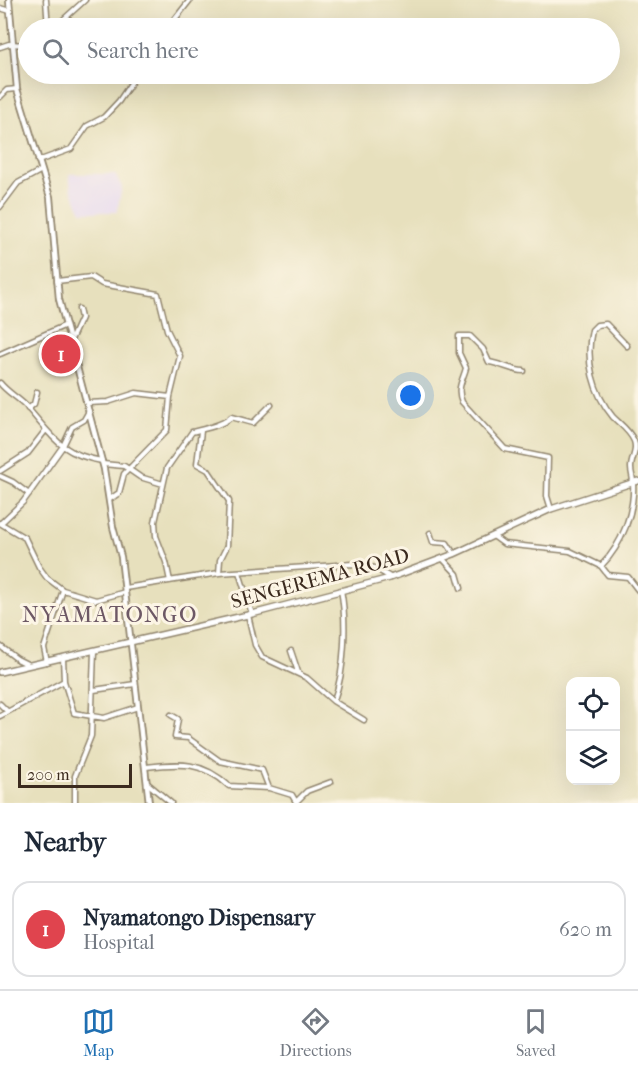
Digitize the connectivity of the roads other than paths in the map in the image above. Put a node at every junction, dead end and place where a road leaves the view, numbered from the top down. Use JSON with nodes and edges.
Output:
{"nodes":[{"id":1,"x":9,"y":0,"type":"edge"},
{"id":2,"x":46,"y":0,"type":"edge"},
{"id":3,"x":85,"y":0,"type":"edge"},
{"id":4,"x":190,"y":0,"type":"edge"},
{"id":5,"x":0,"y":8,"type":"edge"},
{"id":6,"x":10,"y":12,"type":"junction"},
{"id":7,"x":47,"y":18,"type":"edge"},
{"id":8,"x":65,"y":18,"type":"edge"},
{"id":9,"x":176,"y":18,"type":"edge"},
{"id":10,"x":12,"y":44,"type":"junction"},
{"id":11,"x":18,"y":44,"type":"edge"},
{"id":12,"x":0,"y":47,"type":"edge"},
{"id":13,"x":130,"y":84,"type":"edge"},
{"id":14,"x":17,"y":89,"type":"junction"},
{"id":15,"x":0,"y":97,"type":"edge"},
{"id":16,"x":37,"y":162,"type":"junction"},
{"id":17,"x":40,"y":171,"type":"junction"},
{"id":18,"x":0,"y":207,"type":"edge"},
{"id":19,"x":57,"y":281,"type":"junction"},
{"id":20,"x":79,"y":309,"type":"dead end"},
{"id":21,"x":66,"y":325,"type":"junction"},
{"id":22,"x":70,"y":343,"type":"junction"},
{"id":23,"x":627,"y":346,"type":"dead end"},
{"id":24,"x":0,"y":354,"type":"edge"},
{"id":25,"x":524,"y":371,"type":"dead end"},
{"id":26,"x":0,"y":383,"type":"edge"},
{"id":27,"x":37,"y":392,"type":"dead end"},
{"id":28,"x":170,"y":397,"type":"junction"},
{"id":29,"x":88,"y":403,"type":"junction"},
{"id":30,"x":271,"y":405,"type":"dead end"},
{"id":31,"x":28,"y":409,"type":"junction"},
{"id":32,"x":89,"y":411,"type":"junction"},
{"id":33,"x":201,"y":430,"type":"junction"},
{"id":34,"x":45,"y":431,"type":"junction"},
{"id":35,"x":63,"y":446,"type":"junction"},
{"id":36,"x":102,"y":462,"type":"junction"},
{"id":37,"x":129,"y":469,"type":"junction"},
{"id":38,"x":0,"y":471,"type":"edge"},
{"id":39,"x":0,"y":476,"type":"edge"},
{"id":40,"x":636,"y":482,"type":"edge"},
{"id":41,"x":164,"y":484,"type":"junction"},
{"id":42,"x":28,"y":494,"type":"junction"},
{"id":43,"x":110,"y":499,"type":"junction"},
{"id":44,"x":551,"y":509,"type":"junction"},
{"id":45,"x":0,"y":523,"type":"edge"},
{"id":46,"x":430,"y":533,"type":"dead end"},
{"id":47,"x":492,"y":536,"type":"junction"},
{"id":48,"x":454,"y":554,"type":"junction"},
{"id":49,"x":443,"y":559,"type":"junction"},
{"id":50,"x":601,"y":566,"type":"junction"},
{"id":51,"x":239,"y":572,"type":"junction"},
{"id":52,"x":219,"y":573,"type":"junction"},
{"id":53,"x":390,"y":578,"type":"junction"},
{"id":54,"x":170,"y":582,"type":"junction"},
{"id":55,"x":461,"y":588,"type":"dead end"},
{"id":56,"x":341,"y":589,"type":"junction"},
{"id":57,"x":63,"y":590,"type":"junction"},
{"id":58,"x":125,"y":590,"type":"junction"},
{"id":59,"x":638,"y":590,"type":"edge"},
{"id":60,"x":250,"y":614,"type":"junction"},
{"id":61,"x":130,"y":643,"type":"junction"},
{"id":62,"x":0,"y":646,"type":"edge"},
{"id":63,"x":93,"y":651,"type":"junction"},
{"id":64,"x":291,"y":651,"type":"dead end"},
{"id":65,"x":63,"y":658,"type":"junction"},
{"id":66,"x":47,"y":662,"type":"junction"},
{"id":67,"x":30,"y":665,"type":"junction"},
{"id":68,"x":0,"y":672,"type":"edge"},
{"id":69,"x":298,"y":673,"type":"junction"},
{"id":70,"x":64,"y":681,"type":"junction"},
{"id":71,"x":135,"y":684,"type":"junction"},
{"id":72,"x":94,"y":690,"type":"junction"},
{"id":73,"x":333,"y":701,"type":"junction"},
{"id":74,"x":0,"y":704,"type":"edge"},
{"id":75,"x":138,"y":707,"type":"junction"},
{"id":76,"x":7,"y":711,"type":"junction"},
{"id":77,"x":171,"y":715,"type":"dead end"},
{"id":78,"x":0,"y":716,"type":"edge"},
{"id":79,"x":93,"y":717,"type":"junction"},
{"id":80,"x":364,"y":720,"type":"dead end"},
{"id":81,"x":146,"y":767,"type":"junction"},
{"id":82,"x":146,"y":782,"type":"junction"},
{"id":83,"x":331,"y":782,"type":"dead end"},
{"id":84,"x":269,"y":788,"type":"junction"},
{"id":85,"x":75,"y":803,"type":"edge"},
{"id":86,"x":149,"y":803,"type":"edge"},
{"id":87,"x":171,"y":803,"type":"edge"},
{"id":88,"x":296,"y":803,"type":"edge"}],
"edges":[{"from":1,"to":6,"type":"street"},
{"from":2,"to":7,"type":"street"},
{"from":3,"to":8,"type":"street"},
{"from":4,"to":9,"type":"street"},
{"from":5,"to":6,"type":"street"},
{"from":6,"to":10,"type":"street"},
{"from":10,"to":11,"type":"street"},
{"from":10,"to":12,"type":"street"},
{"from":10,"to":14,"type":"street"},
{"from":13,"to":16,"type":"street"},
{"from":14,"to":15,"type":"street"},
{"from":14,"to":16,"type":"street"},
{"from":16,"to":17,"type":"street"},
{"from":17,"to":18,"type":"street"},
{"from":17,"to":19,"type":"street"},
{"from":19,"to":21,"type":"street"},
{"from":19,"to":28,"type":"street"},
{"from":20,"to":22,"type":"street"},
{"from":21,"to":22,"type":"street"},
{"from":21,"to":24,"type":"street"},
{"from":22,"to":29,"type":"street"},
{"from":23,"to":40,"type":"street"},
{"from":25,"to":44,"type":"street"},
{"from":26,"to":31,"type":"street"},
{"from":27,"to":31,"type":"street"},
{"from":28,"to":29,"type":"street"},
{"from":28,"to":37,"type":"street"},
{"from":29,"to":32,"type":"street"},
{"from":30,"to":33,"type":"street"},
{"from":31,"to":34,"type":"street"},
{"from":32,"to":35,"type":"street"},
{"from":32,"to":36,"type":"street"},
{"from":33,"to":41,"type":"street"},
{"from":33,"to":52,"type":"street"},
{"from":34,"to":35,"type":"street"},
{"from":34,"to":38,"type":"street"},
{"from":35,"to":36,"type":"street"},
{"from":35,"to":42,"type":"street"},
{"from":36,"to":37,"type":"street"},
{"from":36,"to":43,"type":"street"},
{"from":37,"to":41,"type":"street"},
{"from":37,"to":43,"type":"street"},
{"from":39,"to":42,"type":"street"},
{"from":40,"to":44,"type":"main road","name":"SENGEREMA ROAD"},
{"from":40,"to":50,"type":"street"},
{"from":41,"to":54,"type":"street"},
{"from":42,"to":45,"type":"street"},
{"from":43,"to":58,"type":"street"},
{"from":44,"to":47,"type":"main road","name":"SENGEREMA ROAD"},
{"from":45,"to":57,"type":"street"},
{"from":46,"to":48,"type":"street"},
{"from":47,"to":48,"type":"main road","name":"SENGEREMA ROAD"},
{"from":47,"to":50,"type":"street"},
{"from":48,"to":49,"type":"main road","name":"SENGEREMA ROAD"},
{"from":49,"to":53,"type":"main road","name":"SENGEREMA ROAD"},
{"from":49,"to":55,"type":"street"},
{"from":50,"to":59,"type":"street"},
{"from":51,"to":52,"type":"street"},
{"from":51,"to":53,"type":"street"},
{"from":51,"to":60,"type":"street"},
{"from":52,"to":54,"type":"street"},
{"from":53,"to":56,"type":"main road","name":"SENGEREMA ROAD"},
{"from":54,"to":58,"type":"street"},
{"from":56,"to":60,"type":"main road","name":"SENGEREMA ROAD"},
{"from":56,"to":73,"type":"street"},
{"from":57,"to":58,"type":"street"},
{"from":57,"to":66,"type":"street"},
{"from":58,"to":61,"type":"street"},
{"from":60,"to":61,"type":"main road","name":"SENGEREMA ROAD"},
{"from":60,"to":69,"type":"street"},
{"from":61,"to":63,"type":"main road","name":"SENGEREMA ROAD"},
{"from":61,"to":71,"type":"street"},
{"from":62,"to":67,"type":"street"},
{"from":63,"to":65,"type":"main road","name":"SENGEREMA ROAD"},
{"from":63,"to":72,"type":"street"},
{"from":64,"to":69,"type":"street"},
{"from":65,"to":66,"type":"main road","name":"SENGEREMA ROAD"},
{"from":65,"to":70,"type":"street"},
{"from":66,"to":67,"type":"main road","name":"SENGEREMA ROAD"},
{"from":67,"to":68,"type":"main road","name":"SENGEREMA ROAD"},
{"from":69,"to":73,"type":"street"},
{"from":70,"to":76,"type":"street"},
{"from":70,"to":79,"type":"street"},
{"from":71,"to":72,"type":"street"},
{"from":71,"to":75,"type":"street"},
{"from":72,"to":79,"type":"street"},
{"from":73,"to":80,"type":"street"},
{"from":74,"to":76,"type":"street"},
{"from":75,"to":79,"type":"street"},
{"from":75,"to":81,"type":"street"},
{"from":76,"to":78,"type":"street"},
{"from":77,"to":84,"type":"street"},
{"from":79,"to":85,"type":"street"},
{"from":81,"to":82,"type":"street"},
{"from":81,"to":84,"type":"street"},
{"from":82,"to":86,"type":"street"},
{"from":82,"to":87,"type":"street"},
{"from":83,"to":88,"type":"street"},
{"from":84,"to":88,"type":"street"}]}
